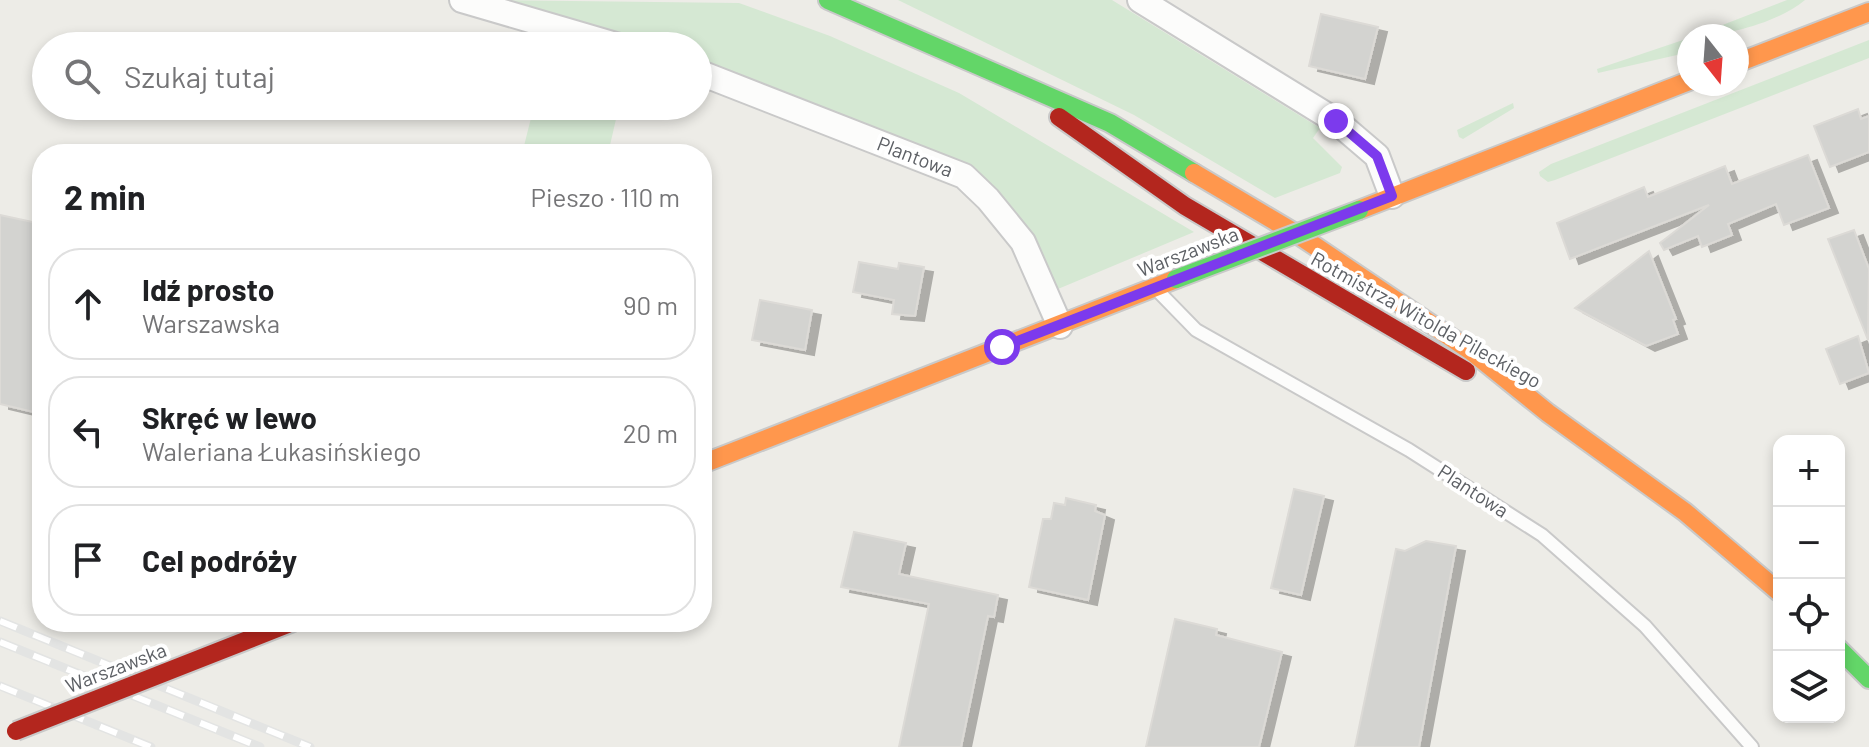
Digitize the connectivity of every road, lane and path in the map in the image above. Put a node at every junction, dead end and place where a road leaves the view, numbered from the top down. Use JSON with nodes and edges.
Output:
{"nodes":[{"id":1,"x":462,"y":0,"type":"edge"},
{"id":2,"x":828,"y":0,"type":"edge"},
{"id":3,"x":1140,"y":0,"type":"edge"},
{"id":4,"x":1859,"y":10,"type":"edge"},
{"id":5,"x":571,"y":32,"type":"edge"},
{"id":6,"x":1749,"y":58,"type":"edge"},
{"id":7,"x":712,"y":77,"type":"edge"},
{"id":8,"x":1003,"y":78,"type":"junction"},
{"id":9,"x":1677,"y":86,"type":"edge"},
{"id":10,"x":1392,"y":196,"type":"junction"},
{"id":11,"x":1155,"y":288,"type":"junction"},
{"id":12,"x":1060,"y":326,"type":"junction"},
{"id":13,"x":1548,"y":413,"type":"junction"},
{"id":14,"x":712,"y":460,"type":"edge"},
{"id":15,"x":1773,"y":587,"type":"edge"},
{"id":16,"x":268,"y":632,"type":"edge"},
{"id":17,"x":1841,"y":651,"type":"edge"},
{"id":18,"x":1869,"y":679,"type":"edge"},
{"id":19,"x":8,"y":734,"type":"edge"},
{"id":20,"x":1752,"y":747,"type":"edge"}],
"edges":[{"from":1,"to":5,"type":"street"},
{"from":2,"to":8,"type":"main road","name":"Rotmistrza Witolda Pileckiego"},
{"from":3,"to":10,"type":"street"},
{"from":4,"to":6,"type":"main road"},
{"from":7,"to":12,"type":"street","name":"Plantowa"},
{"from":8,"to":13,"type":"main road","name":"Rotmistrza Witolda Pileckiego"},
{"from":8,"to":13,"type":"main road","name":"Rotmistrza Witolda Pileckiego"},
{"from":9,"to":10,"type":"main road","name":"Warszawska"},
{"from":10,"to":11,"type":"main road","name":"Warszawska","bridge":true},
{"from":11,"to":12,"type":"main road","name":"Warszawska"},
{"from":11,"to":20,"type":"lane","name":"Plantowa"},
{"from":12,"to":14,"type":"main road","name":"Warszawska"},
{"from":13,"to":15,"type":"main road","name":"Rotmistrza Witolda Pileckiego"},
{"from":16,"to":19,"type":"main road","name":"Warszawska","bridge":true},
{"from":17,"to":18,"type":"main road"}]}
